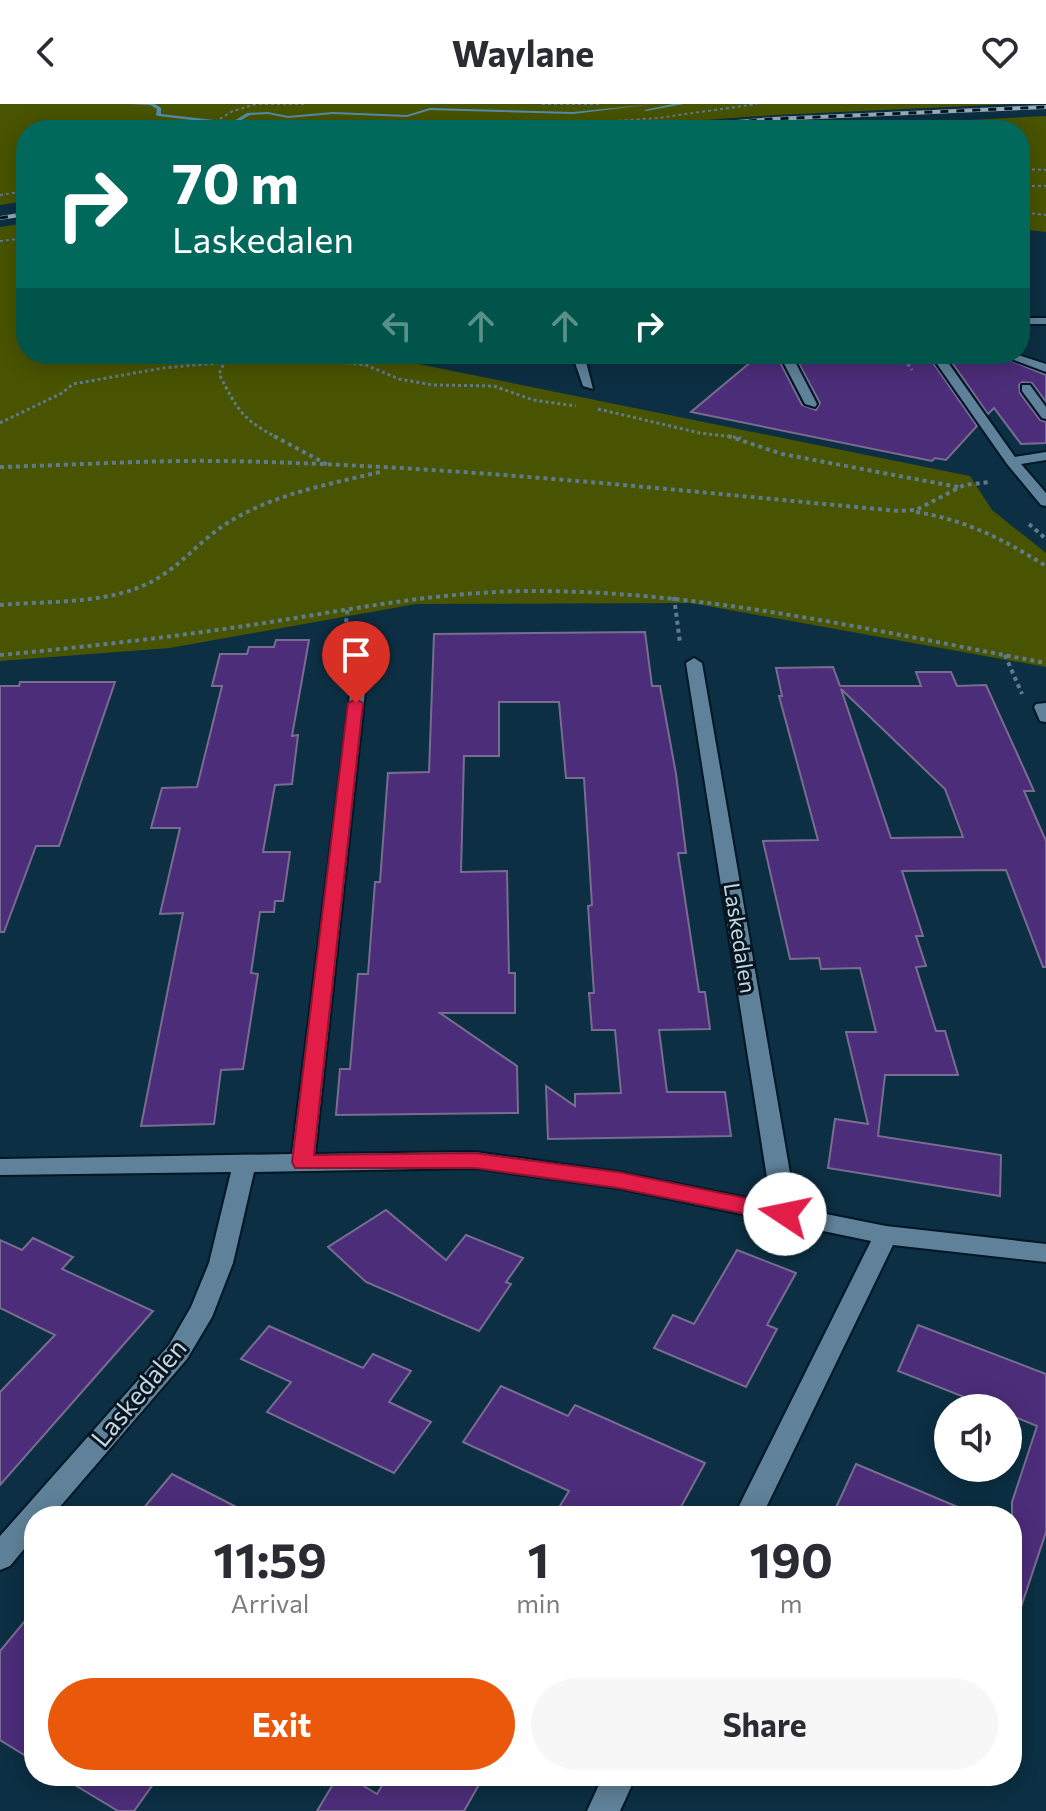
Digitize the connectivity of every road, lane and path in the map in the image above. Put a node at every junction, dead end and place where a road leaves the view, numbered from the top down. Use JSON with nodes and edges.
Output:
{"nodes":[{"id":1,"x":254,"y":104,"type":"edge"},
{"id":2,"x":298,"y":104,"type":"edge"},
{"id":3,"x":304,"y":104,"type":"edge"},
{"id":4,"x":542,"y":104,"type":"edge"},
{"id":5,"x":599,"y":104,"type":"edge"},
{"id":6,"x":757,"y":104,"type":"edge"},
{"id":7,"x":219,"y":120,"type":"edge"},
{"id":8,"x":630,"y":120,"type":"edge"},
{"id":9,"x":198,"y":364,"type":"edge"},
{"id":10,"x":223,"y":364,"type":"edge"},
{"id":11,"x":361,"y":364,"type":"edge"},
{"id":12,"x":581,"y":364,"type":"edge"},
{"id":13,"x":790,"y":364,"type":"edge"},
{"id":14,"x":943,"y":364,"type":"edge"},
{"id":15,"x":589,"y":386,"type":"dead end"},
{"id":16,"x":1026,"y":388,"type":"dead end"},
{"id":17,"x":811,"y":404,"type":"dead end"},
{"id":18,"x":580,"y":406,"type":"dead end"},
{"id":19,"x":593,"y":409,"type":"dead end"},
{"id":20,"x":1046,"y":415,"type":"edge"},
{"id":21,"x":0,"y":423,"type":"edge"},
{"id":22,"x":1046,"y":456,"type":"edge"},
{"id":23,"x":1012,"y":461,"type":"junction"},
{"id":24,"x":0,"y":467,"type":"edge"},
{"id":25,"x":337,"y":468,"type":"junction"},
{"id":26,"x":388,"y":470,"type":"junction"},
{"id":27,"x":990,"y":482,"type":"dead end"},
{"id":28,"x":959,"y":487,"type":"junction"},
{"id":29,"x":1046,"y":502,"type":"edge"},
{"id":30,"x":907,"y":510,"type":"junction"},
{"id":31,"x":1046,"y":566,"type":"edge"},
{"id":32,"x":674,"y":597,"type":"junction"},
{"id":33,"x":0,"y":605,"type":"edge"},
{"id":34,"x":348,"y":607,"type":"junction"},
{"id":35,"x":1004,"y":654,"type":"junction"},
{"id":36,"x":0,"y":655,"type":"edge"},
{"id":37,"x":694,"y":663,"type":"joint"},
{"id":38,"x":1046,"y":663,"type":"edge"},
{"id":39,"x":359,"y":673,"type":"joint"},
{"id":40,"x":1044,"y":712,"type":"edge"},
{"id":41,"x":303,"y":1162,"type":"junction"},
{"id":42,"x":244,"y":1165,"type":"junction"},
{"id":43,"x":0,"y":1167,"type":"edge"},
{"id":44,"x":785,"y":1214,"type":"junction"},
{"id":45,"x":886,"y":1235,"type":"junction"},
{"id":46,"x":1046,"y":1253,"type":"edge"},
{"id":47,"x":45,"y":1506,"type":"edge"},
{"id":48,"x":753,"y":1506,"type":"edge"},
{"id":49,"x":24,"y":1530,"type":"edge"},
{"id":50,"x":0,"y":1557,"type":"edge"},
{"id":51,"x":615,"y":1786,"type":"edge"},
{"id":52,"x":603,"y":1811,"type":"edge"}],
"edges":[{"from":1,"to":2,"type":"path"},
{"from":1,"to":7,"type":"path"},
{"from":2,"to":3,"type":"path"},
{"from":4,"to":5,"type":"path"},
{"from":6,"to":8,"type":"path"},
{"from":9,"to":21,"type":"path"},
{"from":10,"to":25,"type":"path"},
{"from":11,"to":18,"type":"path"},
{"from":12,"to":15,"type":"street"},
{"from":13,"to":17,"type":"street"},
{"from":14,"to":23,"type":"street"},
{"from":16,"to":20,"type":"street"},
{"from":19,"to":28,"type":"path"},
{"from":22,"to":23,"type":"street"},
{"from":23,"to":29,"type":"street"},
{"from":24,"to":25,"type":"path"},
{"from":25,"to":26,"type":"path"},
{"from":26,"to":30,"type":"path"},
{"from":26,"to":33,"type":"path"},
{"from":27,"to":28,"type":"path"},
{"from":28,"to":30,"type":"path"},
{"from":30,"to":31,"type":"path"},
{"from":32,"to":34,"type":"path"},
{"from":32,"to":35,"type":"path"},
{"from":32,"to":37,"type":"path"},
{"from":34,"to":36,"type":"path"},
{"from":34,"to":39,"type":"path"},
{"from":35,"to":38,"type":"path"},
{"from":35,"to":40,"type":"path"},
{"from":37,"to":44,"type":"street","name":"Laskedalen"},
{"from":39,"to":41,"type":"street"},
{"from":41,"to":42,"type":"street"},
{"from":41,"to":44,"type":"street"},
{"from":42,"to":43,"type":"street"},
{"from":42,"to":47,"type":"street","name":"Laskedalen"},
{"from":44,"to":45,"type":"street"},
{"from":45,"to":46,"type":"street"},
{"from":45,"to":48,"type":"street"},
{"from":49,"to":50,"type":"street","name":"Laskedalen"},
{"from":51,"to":52,"type":"street"}]}
